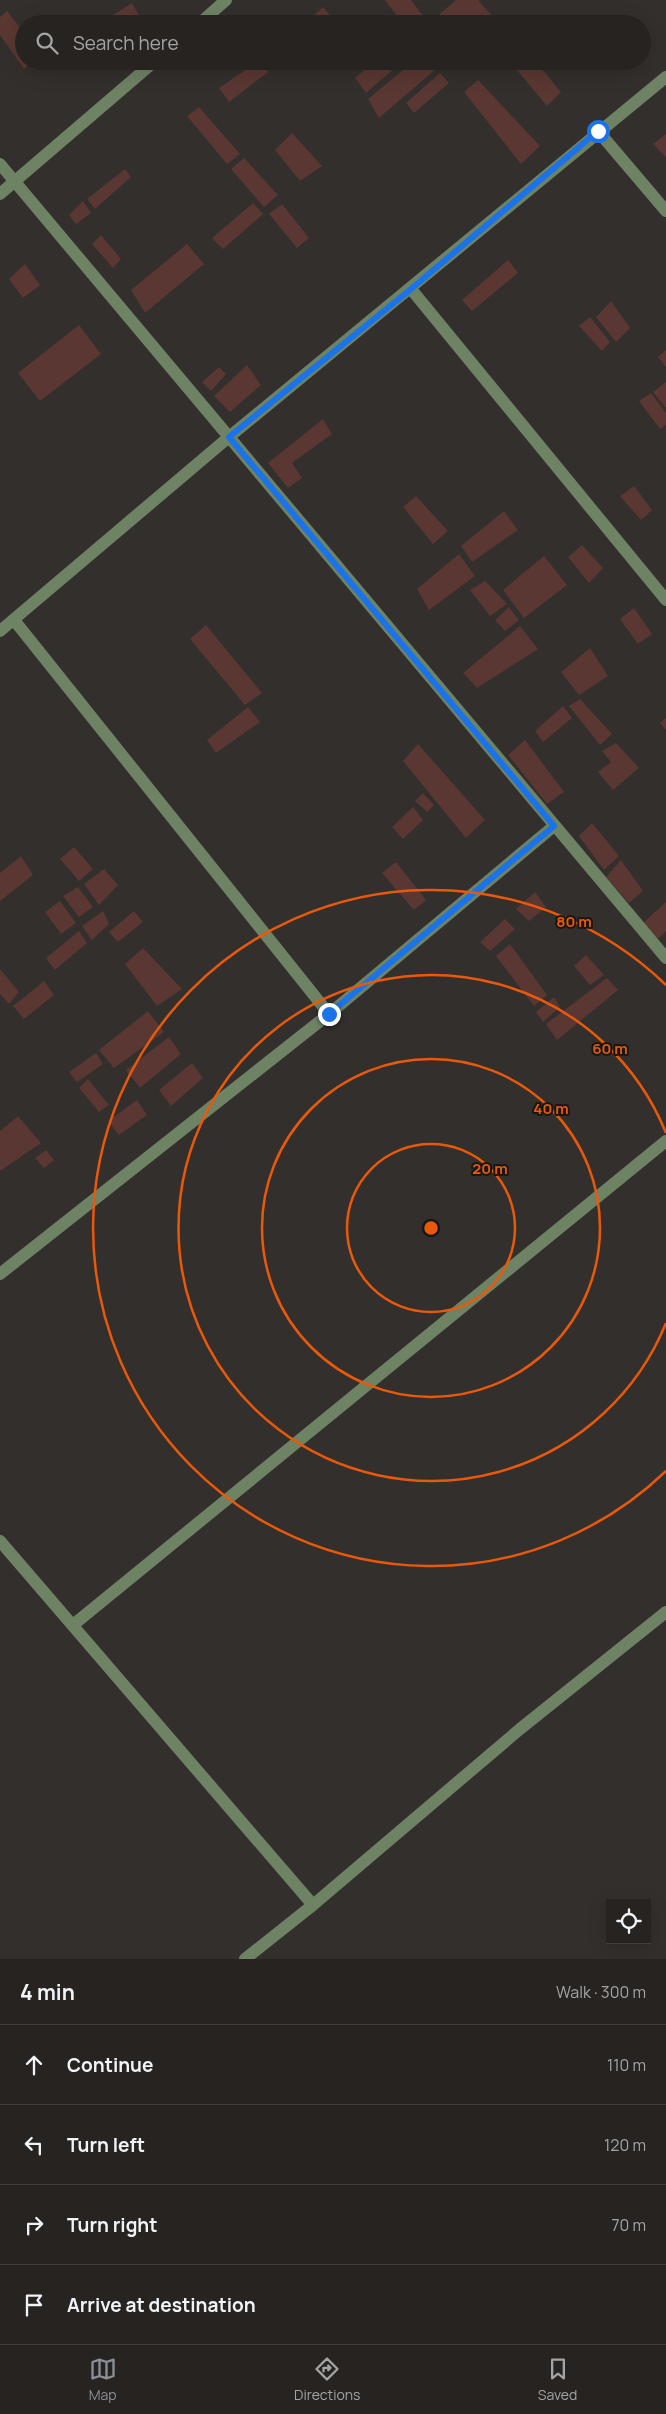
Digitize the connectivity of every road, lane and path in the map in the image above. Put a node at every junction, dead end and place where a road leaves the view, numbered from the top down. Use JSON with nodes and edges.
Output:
{"nodes":[{"id":1,"x":226,"y":0,"type":"edge"},
{"id":2,"x":209,"y":15,"type":"edge"},
{"id":3,"x":145,"y":70,"type":"edge"},
{"id":4,"x":666,"y":77,"type":"edge"},
{"id":5,"x":598,"y":131,"type":"junction"},
{"id":6,"x":0,"y":164,"type":"edge"},
{"id":7,"x":15,"y":182,"type":"junction"},
{"id":8,"x":0,"y":194,"type":"edge"},
{"id":9,"x":666,"y":211,"type":"edge"},
{"id":10,"x":411,"y":289,"type":"junction"},
{"id":11,"x":229,"y":437,"type":"junction"},
{"id":12,"x":666,"y":600,"type":"edge"},
{"id":13,"x":14,"y":620,"type":"junction"},
{"id":14,"x":0,"y":631,"type":"edge"},
{"id":15,"x":554,"y":826,"type":"junction"},
{"id":16,"x":666,"y":958,"type":"edge"},
{"id":17,"x":329,"y":1014,"type":"junction"},
{"id":18,"x":666,"y":1141,"type":"edge"},
{"id":19,"x":0,"y":1274,"type":"edge"},
{"id":20,"x":0,"y":1541,"type":"edge"},
{"id":21,"x":666,"y":1612,"type":"edge"},
{"id":22,"x":73,"y":1626,"type":"junction"},
{"id":23,"x":313,"y":1905,"type":"junction"},
{"id":24,"x":245,"y":1959,"type":"edge"}],
"edges":[{"from":1,"to":2,"type":"street"},
{"from":3,"to":7,"type":"street"},
{"from":4,"to":5,"type":"street"},
{"from":5,"to":9,"type":"street"},
{"from":5,"to":10,"type":"street"},
{"from":6,"to":7,"type":"street"},
{"from":7,"to":8,"type":"street"},
{"from":7,"to":11,"type":"street"},
{"from":10,"to":11,"type":"street"},
{"from":10,"to":12,"type":"street"},
{"from":11,"to":13,"type":"street"},
{"from":11,"to":15,"type":"street"},
{"from":13,"to":14,"type":"street"},
{"from":13,"to":17,"type":"street"},
{"from":15,"to":16,"type":"street"},
{"from":15,"to":17,"type":"street"},
{"from":17,"to":19,"type":"street"},
{"from":18,"to":22,"type":"street"},
{"from":20,"to":22,"type":"street"},
{"from":21,"to":23,"type":"street"},
{"from":22,"to":23,"type":"street"},
{"from":23,"to":24,"type":"street"}]}
